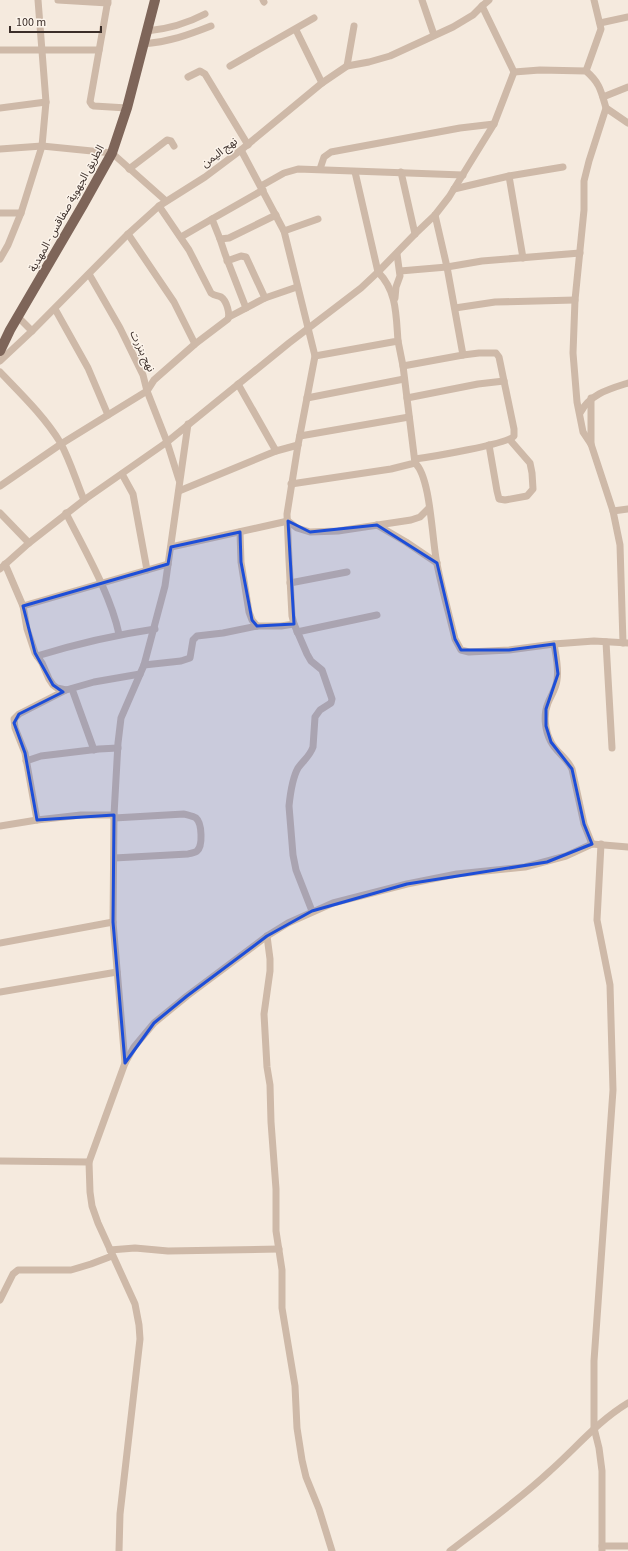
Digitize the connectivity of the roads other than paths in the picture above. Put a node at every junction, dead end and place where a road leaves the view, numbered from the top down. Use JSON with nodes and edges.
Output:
{"nodes":[{"id":1,"x":38,"y":0,"type":"edge"},
{"id":2,"x":58,"y":0,"type":"edge"},
{"id":3,"x":155,"y":0,"type":"edge"},
{"id":4,"x":422,"y":0,"type":"edge"},
{"id":5,"x":489,"y":0,"type":"edge"},
{"id":6,"x":594,"y":0,"type":"edge"},
{"id":7,"x":108,"y":1,"type":"edge"},
{"id":8,"x":482,"y":6,"type":"junction"},
{"id":9,"x":205,"y":14,"type":"dead end"},
{"id":10,"x":628,"y":17,"type":"edge"},
{"id":11,"x":314,"y":18,"type":"dead end"},
{"id":12,"x":600,"y":23,"type":"junction"},
{"id":13,"x":211,"y":26,"type":"dead end"},
{"id":14,"x":354,"y":26,"type":"dead end"},
{"id":15,"x":296,"y":30,"type":"junction"},
{"id":16,"x":147,"y":31,"type":"junction"},
{"id":17,"x":434,"y":35,"type":"junction"},
{"id":18,"x":143,"y":44,"type":"junction"},
{"id":19,"x":0,"y":50,"type":"edge"},
{"id":20,"x":42,"y":50,"type":"junction"},
{"id":21,"x":99,"y":50,"type":"junction"},
{"id":22,"x":230,"y":66,"type":"dead end"},
{"id":23,"x":347,"y":66,"type":"junction"},
{"id":24,"x":586,"y":71,"type":"junction"},
{"id":25,"x":514,"y":72,"type":"junction"},
{"id":26,"x":188,"y":77,"type":"dead end"},
{"id":27,"x":322,"y":84,"type":"junction"},
{"id":28,"x":628,"y":87,"type":"edge"},
{"id":29,"x":603,"y":97,"type":"junction"},
{"id":30,"x":46,"y":102,"type":"junction"},
{"id":31,"x":0,"y":108,"type":"edge"},
{"id":32,"x":127,"y":108,"type":"junction"},
{"id":33,"x":606,"y":108,"type":"junction"},
{"id":34,"x":628,"y":123,"type":"edge"},
{"id":35,"x":494,"y":124,"type":"junction"},
{"id":36,"x":248,"y":145,"type":"junction"},
{"id":37,"x":42,"y":146,"type":"junction"},
{"id":38,"x":174,"y":146,"type":"dead end"},
{"id":39,"x":0,"y":149,"type":"edge"},
{"id":40,"x":241,"y":150,"type":"junction"},
{"id":41,"x":112,"y":153,"type":"junction"},
{"id":42,"x":563,"y":167,"type":"dead end"},
{"id":43,"x":128,"y":169,"type":"junction"},
{"id":44,"x":320,"y":169,"type":"junction"},
{"id":45,"x":355,"y":172,"type":"junction"},
{"id":46,"x":401,"y":172,"type":"junction"},
{"id":47,"x":463,"y":175,"type":"junction"},
{"id":48,"x":509,"y":176,"type":"junction"},
{"id":49,"x":262,"y":188,"type":"junction"},
{"id":50,"x":454,"y":189,"type":"junction"},
{"id":51,"x":166,"y":201,"type":"junction"},
{"id":52,"x":159,"y":206,"type":"junction"},
{"id":53,"x":0,"y":214,"type":"edge"},
{"id":54,"x":21,"y":214,"type":"junction"},
{"id":55,"x":276,"y":215,"type":"junction"},
{"id":56,"x":435,"y":215,"type":"junction"},
{"id":57,"x":212,"y":219,"type":"junction"},
{"id":58,"x":318,"y":219,"type":"dead end"},
{"id":59,"x":284,"y":231,"type":"junction"},
{"id":60,"x":128,"y":234,"type":"junction"},
{"id":61,"x":415,"y":234,"type":"junction"},
{"id":62,"x":181,"y":237,"type":"junction"},
{"id":63,"x":220,"y":239,"type":"junction"},
{"id":64,"x":580,"y":253,"type":"junction"},
{"id":65,"x":397,"y":254,"type":"junction"},
{"id":66,"x":523,"y":258,"type":"junction"},
{"id":67,"x":0,"y":259,"type":"edge"},
{"id":68,"x":227,"y":261,"type":"junction"},
{"id":69,"x":447,"y":267,"type":"junction"},
{"id":70,"x":400,"y":271,"type":"junction"},
{"id":71,"x":378,"y":272,"type":"junction"},
{"id":72,"x":88,"y":274,"type":"junction"},
{"id":73,"x":297,"y":287,"type":"junction"},
{"id":74,"x":265,"y":298,"type":"junction"},
{"id":75,"x":575,"y":300,"type":"junction"},
{"id":76,"x":394,"y":302,"type":"junction"},
{"id":77,"x":246,"y":308,"type":"junction"},
{"id":78,"x":454,"y":308,"type":"junction"},
{"id":79,"x":55,"y":309,"type":"junction"},
{"id":80,"x":18,"y":317,"type":"junction"},
{"id":81,"x":229,"y":317,"type":"junction"},
{"id":82,"x":309,"y":329,"type":"junction"},
{"id":83,"x":32,"y":331,"type":"junction"},
{"id":84,"x":7,"y":337,"type":"junction"},
{"id":85,"x":398,"y":341,"type":"junction"},
{"id":86,"x":18,"y":344,"type":"junction"},
{"id":87,"x":195,"y":344,"type":"junction"},
{"id":88,"x":0,"y":351,"type":"edge"},
{"id":89,"x":463,"y":355,"type":"junction"},
{"id":90,"x":315,"y":356,"type":"junction"},
{"id":91,"x":0,"y":361,"type":"edge"},
{"id":92,"x":403,"y":366,"type":"junction"},
{"id":93,"x":0,"y":372,"type":"edge"},
{"id":94,"x":404,"y":379,"type":"junction"},
{"id":95,"x":504,"y":381,"type":"junction"},
{"id":96,"x":628,"y":383,"type":"edge"},
{"id":97,"x":238,"y":384,"type":"junction"},
{"id":98,"x":147,"y":391,"type":"junction"},
{"id":99,"x":307,"y":398,"type":"junction"},
{"id":100,"x":407,"y":398,"type":"junction"},
{"id":101,"x":592,"y":398,"type":"junction"},
{"id":102,"x":580,"y":413,"type":"junction"},
{"id":103,"x":108,"y":415,"type":"junction"},
{"id":104,"x":409,"y":418,"type":"junction"},
{"id":105,"x":188,"y":424,"type":"junction"},
{"id":106,"x":300,"y":436,"type":"junction"},
{"id":107,"x":510,"y":440,"type":"junction"},
{"id":108,"x":167,"y":442,"type":"junction"},
{"id":109,"x":61,"y":444,"type":"junction"},
{"id":110,"x":591,"y":444,"type":"junction"},
{"id":111,"x":298,"y":445,"type":"junction"},
{"id":112,"x":490,"y":445,"type":"junction"},
{"id":113,"x":276,"y":451,"type":"junction"},
{"id":114,"x":415,"y":461,"type":"junction"},
{"id":115,"x":122,"y":474,"type":"junction"},
{"id":116,"x":291,"y":484,"type":"junction"},
{"id":117,"x":0,"y":486,"type":"edge"},
{"id":118,"x":179,"y":487,"type":"junction"},
{"id":119,"x":84,"y":500,"type":"junction"},
{"id":120,"x":429,"y":508,"type":"junction"},
{"id":121,"x":628,"y":509,"type":"edge"},
{"id":122,"x":614,"y":511,"type":"junction"},
{"id":123,"x":0,"y":513,"type":"edge"},
{"id":124,"x":66,"y":513,"type":"junction"},
{"id":125,"x":288,"y":521,"type":"junction"},
{"id":126,"x":377,"y":525,"type":"junction"},
{"id":127,"x":240,"y":532,"type":"junction"},
{"id":128,"x":29,"y":543,"type":"junction"},
{"id":129,"x":620,"y":544,"type":"junction"},
{"id":130,"x":628,"y":545,"type":"edge"},
{"id":131,"x":171,"y":548,"type":"junction"},
{"id":132,"x":437,"y":563,"type":"junction"},
{"id":133,"x":168,"y":564,"type":"junction"},
{"id":134,"x":2,"y":567,"type":"edge"},
{"id":135,"x":147,"y":570,"type":"junction"},
{"id":136,"x":347,"y":572,"type":"dead end"},
{"id":137,"x":100,"y":583,"type":"junction"},
{"id":138,"x":290,"y":583,"type":"junction"},
{"id":139,"x":22,"y":606,"type":"junction"},
{"id":140,"x":377,"y":616,"type":"dead end"},
{"id":141,"x":294,"y":624,"type":"junction"},
{"id":142,"x":257,"y":626,"type":"junction"},
{"id":143,"x":155,"y":629,"type":"junction"},
{"id":144,"x":297,"y":632,"type":"junction"},
{"id":145,"x":119,"y":634,"type":"junction"},
{"id":146,"x":606,"y":642,"type":"junction"},
{"id":147,"x":625,"y":643,"type":"edge"},
{"id":148,"x":554,"y":644,"type":"junction"},
{"id":149,"x":37,"y":656,"type":"junction"},
{"id":150,"x":144,"y":665,"type":"junction"},
{"id":151,"x":140,"y":674,"type":"junction"},
{"id":152,"x":69,"y":690,"type":"junction"},
{"id":153,"x":118,"y":748,"type":"junction"},
{"id":154,"x":612,"y":748,"type":"dead end"},
{"id":155,"x":94,"y":750,"type":"junction"},
{"id":156,"x":26,"y":761,"type":"junction"},
{"id":157,"x":114,"y":816,"type":"junction"},
{"id":158,"x":37,"y":820,"type":"junction"},
{"id":159,"x":0,"y":826,"type":"edge"},
{"id":160,"x":592,"y":844,"type":"junction"},
{"id":161,"x":601,"y":844,"type":"junction"},
{"id":162,"x":628,"y":847,"type":"edge"},
{"id":163,"x":114,"y":858,"type":"junction"},
{"id":164,"x":312,"y":911,"type":"junction"},
{"id":165,"x":113,"y":922,"type":"junction"},
{"id":166,"x":267,"y":936,"type":"junction"},
{"id":167,"x":0,"y":943,"type":"edge"},
{"id":168,"x":117,"y":972,"type":"junction"},
{"id":169,"x":0,"y":992,"type":"edge"},
{"id":170,"x":125,"y":1063,"type":"junction"},
{"id":171,"x":0,"y":1161,"type":"edge"},
{"id":172,"x":89,"y":1162,"type":"junction"},
{"id":173,"x":279,"y":1249,"type":"junction"},
{"id":174,"x":111,"y":1253,"type":"junction"},
{"id":175,"x":0,"y":1300,"type":"edge"},
{"id":176,"x":628,"y":1403,"type":"edge"},
{"id":177,"x":594,"y":1428,"type":"junction"},
{"id":178,"x":628,"y":1546,"type":"edge"},
{"id":179,"x":602,"y":1548,"type":"edge"},
{"id":180,"x":119,"y":1551,"type":"edge"},
{"id":181,"x":332,"y":1551,"type":"edge"},
{"id":182,"x":450,"y":1551,"type":"edge"}],
"edges":[{"from":1,"to":20,"type":"street"},
{"from":2,"to":7,"type":"street"},
{"from":3,"to":16,"type":"main road","name":"الطريق الجهوية صفاقس - المهدية"},
{"from":4,"to":17,"type":"street"},
{"from":5,"to":8,"type":"street","name":"نهج اليمن"},
{"from":6,"to":12,"type":"street"},
{"from":7,"to":21,"type":"street"},
{"from":8,"to":17,"type":"street","name":"نهج اليمن"},
{"from":8,"to":25,"type":"street"},
{"from":9,"to":16,"type":"street"},
{"from":10,"to":12,"type":"street"},
{"from":11,"to":15,"type":"street"},
{"from":12,"to":24,"type":"street"},
{"from":13,"to":18,"type":"street"},
{"from":14,"to":23,"type":"street"},
{"from":15,"to":22,"type":"street"},
{"from":15,"to":27,"type":"street"},
{"from":16,"to":18,"type":"main road","name":"الطريق الجهوية صفاقس - المهدية"},
{"from":17,"to":23,"type":"street","name":"نهج اليمن"},
{"from":18,"to":32,"type":"main road","name":"الطريق الجهوية صفاقس - المهدية"},
{"from":19,"to":20,"type":"street"},
{"from":20,"to":21,"type":"street"},
{"from":20,"to":30,"type":"street"},
{"from":21,"to":32,"type":"street"},
{"from":23,"to":27,"type":"street","name":"نهج اليمن"},
{"from":24,"to":25,"type":"street"},
{"from":24,"to":29,"type":"street"},
{"from":25,"to":35,"type":"street"},
{"from":26,"to":36,"type":"street"},
{"from":27,"to":36,"type":"street","name":"نهج اليمن"},
{"from":28,"to":29,"type":"street"},
{"from":29,"to":33,"type":"street"},
{"from":30,"to":31,"type":"street"},
{"from":30,"to":37,"type":"street"},
{"from":32,"to":41,"type":"main road","name":"الطريق الجهوية صفاقس - المهدية"},
{"from":33,"to":34,"type":"street"},
{"from":33,"to":64,"type":"street"},
{"from":35,"to":44,"type":"street"},
{"from":35,"to":47,"type":"street"},
{"from":36,"to":40,"type":"street","name":"نهج اليمن"},
{"from":37,"to":39,"type":"street"},
{"from":37,"to":41,"type":"street"},
{"from":37,"to":54,"type":"street"},
{"from":38,"to":43,"type":"street"},
{"from":40,"to":49,"type":"street"},
{"from":40,"to":51,"type":"street","name":"نهج اليمن"},
{"from":41,"to":43,"type":"street"},
{"from":41,"to":80,"type":"main road","name":"الطريق الجهوية صفاقس - المهدية"},
{"from":42,"to":48,"type":"street"},
{"from":43,"to":51,"type":"street"},
{"from":44,"to":45,"type":"street"},
{"from":44,"to":49,"type":"street"},
{"from":45,"to":46,"type":"street"},
{"from":45,"to":71,"type":"street"},
{"from":46,"to":47,"type":"street"},
{"from":46,"to":61,"type":"street"},
{"from":47,"to":50,"type":"street"},
{"from":48,"to":50,"type":"street"},
{"from":48,"to":66,"type":"street"},
{"from":49,"to":55,"type":"street"},
{"from":49,"to":57,"type":"street"},
{"from":50,"to":56,"type":"street"},
{"from":51,"to":52,"type":"street","name":"نهج اليمن"},
{"from":52,"to":60,"type":"street","name":"نهج اليمن"},
{"from":52,"to":62,"type":"street"},
{"from":53,"to":54,"type":"street"},
{"from":54,"to":67,"type":"street"},
{"from":55,"to":59,"type":"street"},
{"from":55,"to":63,"type":"street"},
{"from":56,"to":61,"type":"street"},
{"from":56,"to":69,"type":"street"},
{"from":57,"to":62,"type":"street"},
{"from":57,"to":63,"type":"street"},
{"from":58,"to":59,"type":"street"},
{"from":59,"to":73,"type":"street"},
{"from":60,"to":72,"type":"street","name":"نهج اليمن"},
{"from":60,"to":87,"type":"street"},
{"from":61,"to":65,"type":"street"},
{"from":62,"to":81,"type":"street"},
{"from":63,"to":68,"type":"street"},
{"from":64,"to":66,"type":"street"},
{"from":64,"to":75,"type":"street"},
{"from":65,"to":70,"type":"street"},
{"from":65,"to":71,"type":"street"},
{"from":66,"to":69,"type":"street"},
{"from":68,"to":74,"type":"street"},
{"from":68,"to":77,"type":"street"},
{"from":69,"to":70,"type":"street"},
{"from":69,"to":78,"type":"street"},
{"from":70,"to":76,"type":"street"},
{"from":71,"to":76,"type":"street"},
{"from":71,"to":82,"type":"street"},
{"from":72,"to":79,"type":"street","name":"نهج اليمن"},
{"from":72,"to":98,"type":"street","name":"نهج بنزرت"},
{"from":73,"to":74,"type":"street"},
{"from":73,"to":82,"type":"street"},
{"from":74,"to":77,"type":"street"},
{"from":75,"to":78,"type":"street"},
{"from":75,"to":102,"type":"street"},
{"from":76,"to":85,"type":"street"},
{"from":77,"to":81,"type":"street"},
{"from":78,"to":89,"type":"street"},
{"from":79,"to":83,"type":"street","name":"نهج اليمن"},
{"from":79,"to":103,"type":"street"},
{"from":80,"to":83,"type":"street"},
{"from":80,"to":84,"type":"main road","name":"الطريق الجهوية صفاقس - المهدية"},
{"from":81,"to":87,"type":"street"},
{"from":82,"to":90,"type":"street"},
{"from":82,"to":97,"type":"street"},
{"from":83,"to":86,"type":"street","name":"نهج اليمن"},
{"from":84,"to":86,"type":"street"},
{"from":84,"to":88,"type":"main road","name":"الطريق الجهوية صفاقس - المهدية"},
{"from":85,"to":90,"type":"street"},
{"from":85,"to":92,"type":"street"},
{"from":86,"to":91,"type":"street","name":"نهج اليمن"},
{"from":87,"to":98,"type":"street"},
{"from":89,"to":92,"type":"street"},
{"from":89,"to":95,"type":"street"},
{"from":90,"to":99,"type":"street"},
{"from":92,"to":94,"type":"street"},
{"from":93,"to":109,"type":"street"},
{"from":94,"to":99,"type":"street"},
{"from":94,"to":100,"type":"street"},
{"from":95,"to":100,"type":"street"},
{"from":95,"to":107,"type":"street"},
{"from":96,"to":101,"type":"street"},
{"from":97,"to":105,"type":"street"},
{"from":97,"to":113,"type":"street"},
{"from":98,"to":103,"type":"street"},
{"from":98,"to":108,"type":"street","name":"نهج بنزرت"},
{"from":99,"to":106,"type":"street"},
{"from":100,"to":104,"type":"street"},
{"from":101,"to":102,"type":"street"},
{"from":101,"to":110,"type":"street"},
{"from":102,"to":110,"type":"street"},
{"from":103,"to":109,"type":"street"},
{"from":104,"to":106,"type":"street"},
{"from":104,"to":114,"type":"street"},
{"from":105,"to":108,"type":"street"},
{"from":105,"to":118,"type":"street"},
{"from":106,"to":111,"type":"street"},
{"from":107,"to":112,"type":"street"},
{"from":107,"to":112,"type":"street"},
{"from":108,"to":115,"type":"street"},
{"from":108,"to":118,"type":"street","name":"نهج بنزرت"},
{"from":109,"to":117,"type":"street"},
{"from":109,"to":119,"type":"street"},
{"from":110,"to":122,"type":"street"},
{"from":111,"to":113,"type":"street"},
{"from":111,"to":116,"type":"street"},
{"from":112,"to":114,"type":"street"},
{"from":113,"to":118,"type":"street"},
{"from":114,"to":116,"type":"street"},
{"from":114,"to":120,"type":"street"},
{"from":115,"to":119,"type":"street"},
{"from":115,"to":135,"type":"street"},
{"from":116,"to":125,"type":"street"},
{"from":118,"to":131,"type":"street"},
{"from":119,"to":124,"type":"street"},
{"from":120,"to":126,"type":"street"},
{"from":120,"to":132,"type":"street"},
{"from":121,"to":122,"type":"street"},
{"from":122,"to":129,"type":"street"},
{"from":123,"to":128,"type":"street"},
{"from":124,"to":128,"type":"street"},
{"from":124,"to":137,"type":"street"},
{"from":125,"to":126,"type":"street"},
{"from":125,"to":127,"type":"street"},
{"from":125,"to":138,"type":"street"},
{"from":126,"to":132,"type":"street"},
{"from":127,"to":131,"type":"street"},
{"from":127,"to":142,"type":"street"},
{"from":128,"to":134,"type":"street"},
{"from":129,"to":130,"type":"street"},
{"from":129,"to":147,"type":"street"},
{"from":131,"to":133,"type":"street"},
{"from":132,"to":148,"type":"street"},
{"from":133,"to":135,"type":"street"},
{"from":133,"to":143,"type":"street"},
{"from":134,"to":139,"type":"street"},
{"from":135,"to":137,"type":"street"},
{"from":136,"to":138,"type":"street"},
{"from":137,"to":139,"type":"street"},
{"from":137,"to":145,"type":"street"},
{"from":138,"to":141,"type":"street"},
{"from":139,"to":149,"type":"street"},
{"from":140,"to":144,"type":"street"},
{"from":141,"to":142,"type":"street"},
{"from":141,"to":144,"type":"street"},
{"from":142,"to":150,"type":"street"},
{"from":143,"to":145,"type":"street"},
{"from":143,"to":150,"type":"street"},
{"from":144,"to":164,"type":"street"},
{"from":145,"to":149,"type":"street"},
{"from":146,"to":147,"type":"street"},
{"from":146,"to":148,"type":"street"},
{"from":146,"to":154,"type":"street"},
{"from":148,"to":160,"type":"street"},
{"from":149,"to":152,"type":"street"},
{"from":150,"to":151,"type":"street"},
{"from":151,"to":152,"type":"street"},
{"from":151,"to":153,"type":"street"},
{"from":152,"to":155,"type":"street"},
{"from":152,"to":156,"type":"street"},
{"from":153,"to":155,"type":"street"},
{"from":153,"to":157,"type":"street"},
{"from":155,"to":156,"type":"street"},
{"from":156,"to":158,"type":"street"},
{"from":157,"to":158,"type":"street"},
{"from":157,"to":163,"type":"street"},
{"from":157,"to":163,"type":"street"},
{"from":158,"to":159,"type":"street"},
{"from":160,"to":161,"type":"street"},
{"from":160,"to":164,"type":"street"},
{"from":161,"to":162,"type":"street"},
{"from":161,"to":177,"type":"street"},
{"from":163,"to":165,"type":"street"},
{"from":164,"to":166,"type":"street"},
{"from":165,"to":167,"type":"street"},
{"from":165,"to":168,"type":"street"},
{"from":166,"to":170,"type":"street"},
{"from":166,"to":173,"type":"street"},
{"from":168,"to":169,"type":"street"},
{"from":168,"to":170,"type":"street"},
{"from":170,"to":172,"type":"street"},
{"from":171,"to":172,"type":"street"},
{"from":172,"to":174,"type":"street"},
{"from":173,"to":174,"type":"street"},
{"from":173,"to":181,"type":"street"},
{"from":174,"to":175,"type":"street"},
{"from":174,"to":180,"type":"street"},
{"from":176,"to":177,"type":"street"},
{"from":177,"to":179,"type":"street"},
{"from":177,"to":182,"type":"street"},
{"from":178,"to":179,"type":"street"}]}
